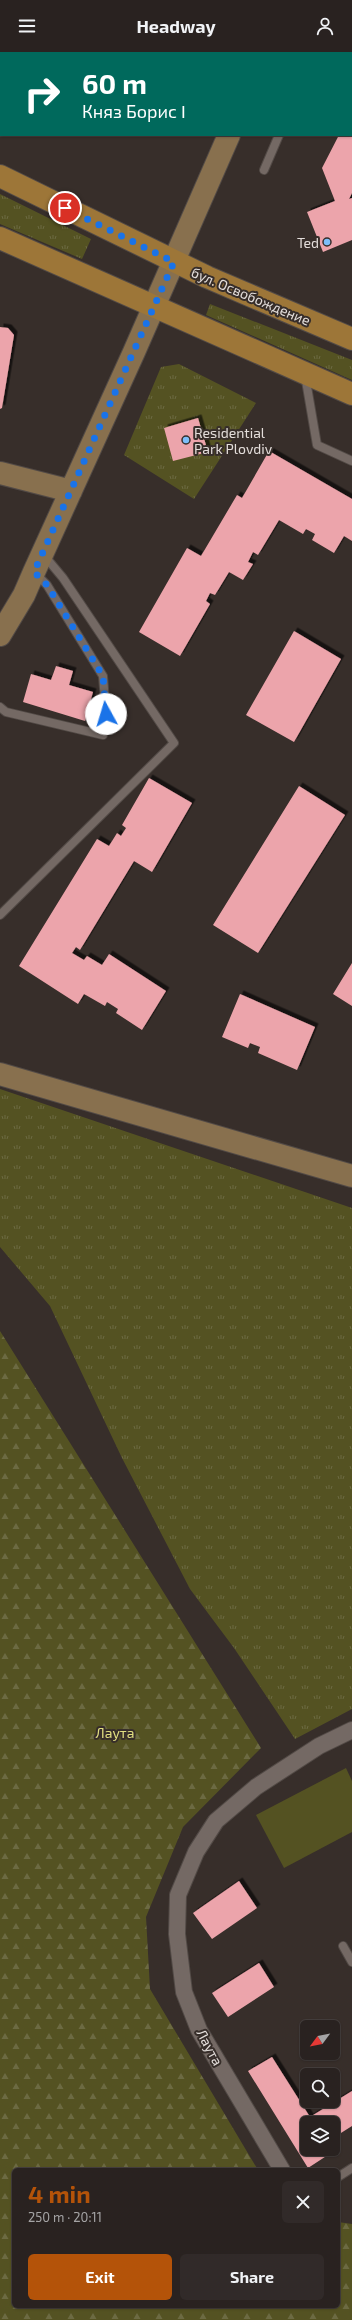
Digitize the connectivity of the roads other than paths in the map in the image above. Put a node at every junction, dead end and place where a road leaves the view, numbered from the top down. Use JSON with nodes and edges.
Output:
{"nodes":[{"id":1,"x":229,"y":136,"type":"edge"},
{"id":2,"x":279,"y":136,"type":"edge"},
{"id":3,"x":264,"y":170,"type":"dead end"},
{"id":4,"x":0,"y":176,"type":"edge"},
{"id":5,"x":0,"y":238,"type":"edge"},
{"id":6,"x":174,"y":262,"type":"junction"},
{"id":7,"x":154,"y":306,"type":"junction"},
{"id":8,"x":352,"y":339,"type":"edge"},
{"id":9,"x":304,"y":372,"type":"junction"},
{"id":10,"x":352,"y":394,"type":"edge"},
{"id":11,"x":352,"y":462,"type":"edge"},
{"id":12,"x":0,"y":473,"type":"edge"},
{"id":13,"x":71,"y":491,"type":"junction"},
{"id":14,"x":39,"y":563,"type":"junction"},
{"id":15,"x":0,"y":635,"type":"edge"},
{"id":16,"x":0,"y":707,"type":"edge"},
{"id":17,"x":0,"y":915,"type":"edge"},
{"id":18,"x":0,"y":1074,"type":"edge"},
{"id":19,"x":352,"y":1176,"type":"edge"},
{"id":20,"x":352,"y":1730,"type":"edge"},
{"id":21,"x":343,"y":1946,"type":"dead end"},
{"id":22,"x":352,"y":1962,"type":"edge"},
{"id":23,"x":281,"y":2168,"type":"edge"},
{"id":24,"x":352,"y":2168,"type":"edge"},
{"id":25,"x":340,"y":2176,"type":"edge"}],
"edges":[{"from":1,"to":6,"type":"street"},
{"from":2,"to":3,"type":"lane"},
{"from":4,"to":6,"type":"main road","name":"бул. Освобождение"},
{"from":5,"to":7,"type":"main road"},
{"from":6,"to":7,"type":"street"},
{"from":6,"to":8,"type":"main road","name":"бул. Освобождение"},
{"from":7,"to":9,"type":"main road"},
{"from":7,"to":13,"type":"street"},
{"from":9,"to":10,"type":"main road"},
{"from":9,"to":11,"type":"lane"},
{"from":12,"to":13,"type":"street"},
{"from":13,"to":14,"type":"street"},
{"from":14,"to":15,"type":"street"},
{"from":14,"to":16,"type":"lane"},
{"from":14,"to":17,"type":"lane"},
{"from":18,"to":19,"type":"street"},
{"from":20,"to":23,"type":"street","name":"Лаута"},
{"from":21,"to":22,"type":"lane"},
{"from":24,"to":25,"type":"lane"}]}
